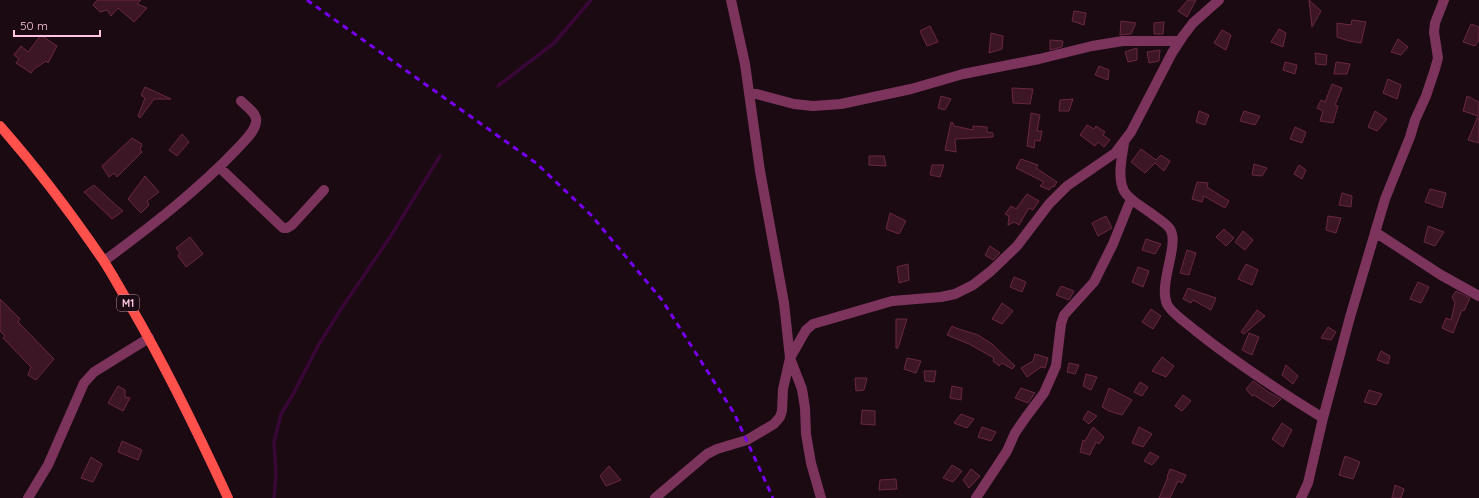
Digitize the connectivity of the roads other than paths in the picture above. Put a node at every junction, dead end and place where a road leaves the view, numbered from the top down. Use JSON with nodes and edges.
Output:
{"nodes":[{"id":1,"x":731,"y":0,"type":"edge"},
{"id":2,"x":1219,"y":0,"type":"edge"},
{"id":3,"x":1444,"y":0,"type":"edge"},
{"id":4,"x":1180,"y":41,"type":"junction"},
{"id":5,"x":749,"y":92,"type":"junction"},
{"id":6,"x":241,"y":101,"type":"dead end"},
{"id":7,"x":0,"y":126,"type":"edge"},
{"id":8,"x":1124,"y":142,"type":"junction"},
{"id":9,"x":219,"y":167,"type":"junction"},
{"id":10,"x":324,"y":190,"type":"dead end"},
{"id":11,"x":1131,"y":199,"type":"junction"},
{"id":12,"x":1375,"y":232,"type":"junction"},
{"id":13,"x":104,"y":261,"type":"junction"},
{"id":14,"x":1479,"y":296,"type":"edge"},
{"id":15,"x":149,"y":338,"type":"junction"},
{"id":16,"x":790,"y":358,"type":"junction"},
{"id":17,"x":1323,"y":418,"type":"junction"},
{"id":18,"x":28,"y":498,"type":"edge"},
{"id":19,"x":228,"y":498,"type":"edge"},
{"id":20,"x":655,"y":498,"type":"edge"},
{"id":21,"x":821,"y":498,"type":"edge"},
{"id":22,"x":976,"y":498,"type":"edge"},
{"id":23,"x":1302,"y":498,"type":"edge"}],
"edges":[{"from":1,"to":5,"type":"street"},
{"from":2,"to":4,"type":"street"},
{"from":3,"to":12,"type":"street"},
{"from":4,"to":5,"type":"street"},
{"from":4,"to":8,"type":"street"},
{"from":5,"to":16,"type":"street"},
{"from":6,"to":9,"type":"street"},
{"from":7,"to":13,"type":"main road","number":"M1"},
{"from":8,"to":11,"type":"street"},
{"from":8,"to":16,"type":"street"},
{"from":9,"to":10,"type":"street"},
{"from":9,"to":13,"type":"street"},
{"from":11,"to":17,"type":"street"},
{"from":11,"to":22,"type":"street"},
{"from":12,"to":14,"type":"street"},
{"from":12,"to":17,"type":"street"},
{"from":13,"to":15,"type":"main road","number":"M1"},
{"from":15,"to":18,"type":"street"},
{"from":15,"to":19,"type":"main road","number":"M1"},
{"from":16,"to":20,"type":"street"},
{"from":16,"to":21,"type":"street"},
{"from":17,"to":23,"type":"street"}]}
